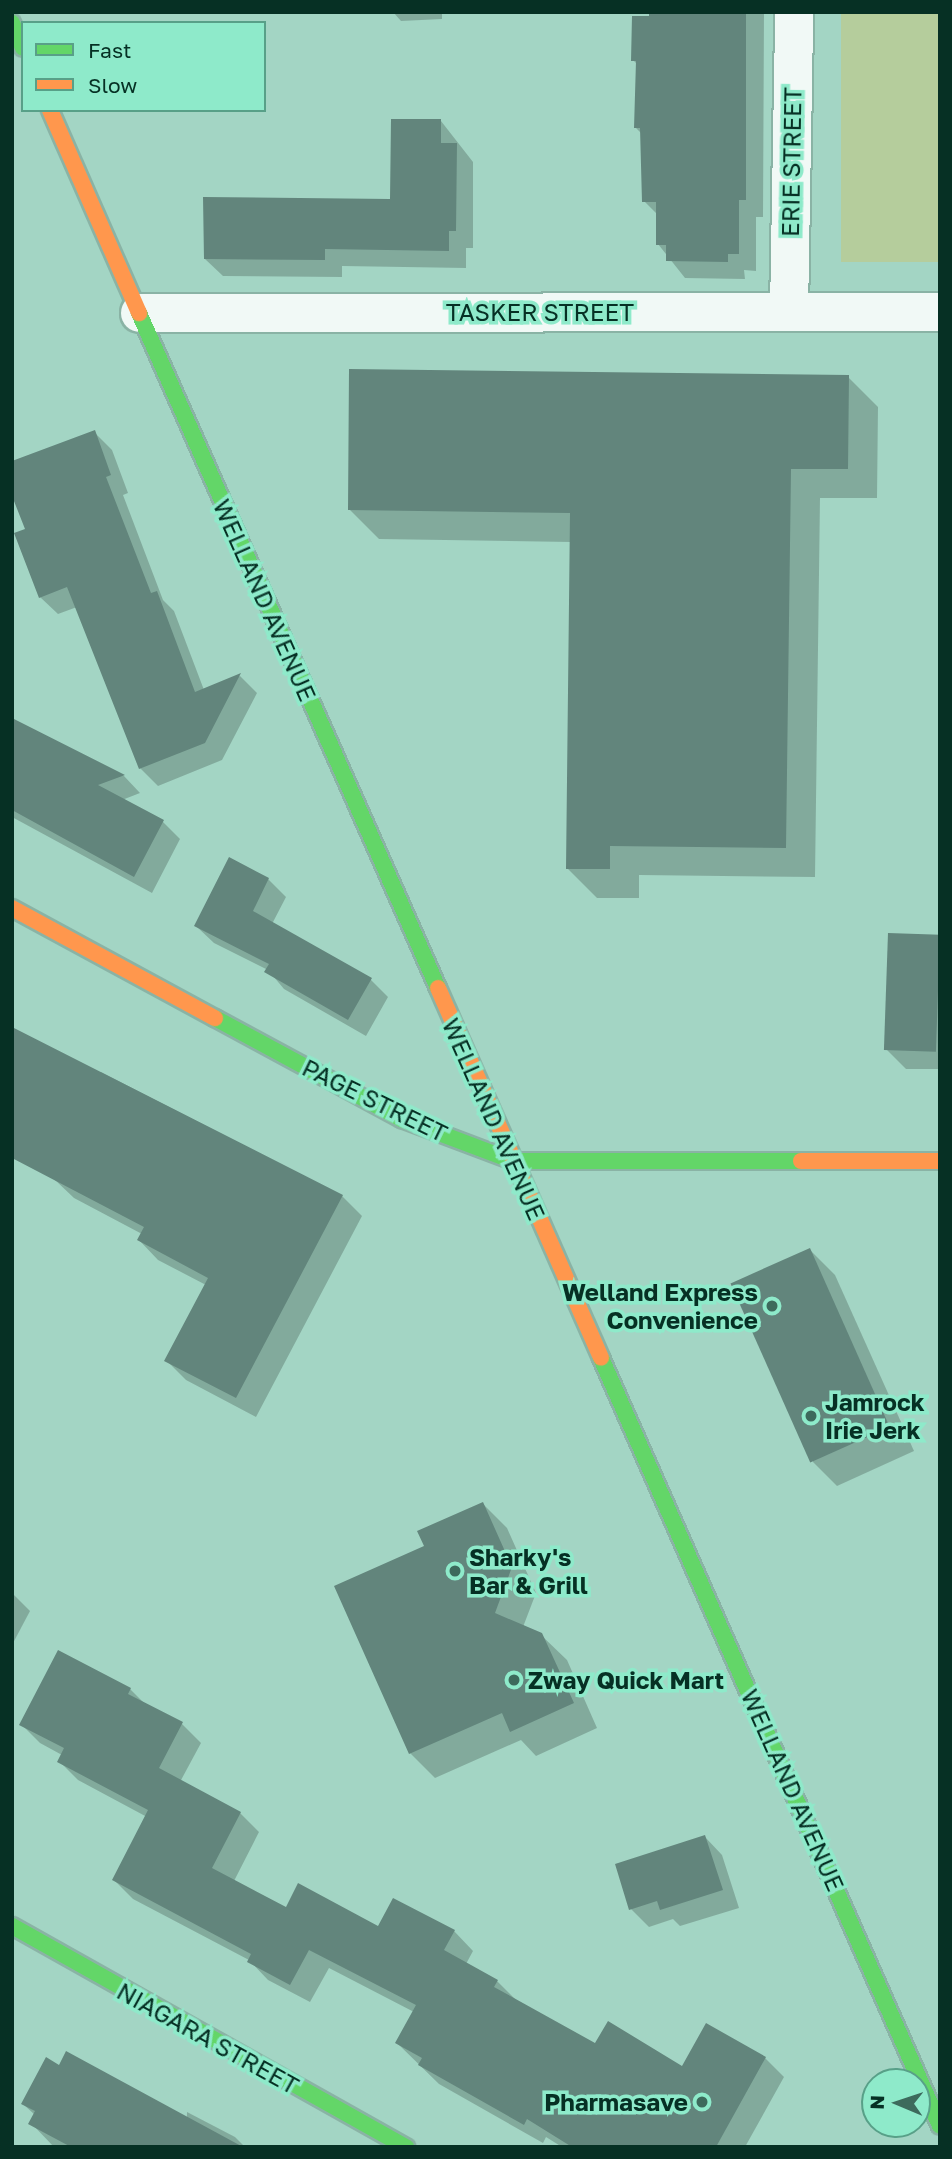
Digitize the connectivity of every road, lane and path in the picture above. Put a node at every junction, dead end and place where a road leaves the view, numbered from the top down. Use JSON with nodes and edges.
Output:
{"nodes":[{"id":1,"x":794,"y":12,"type":"edge"},
{"id":2,"x":12,"y":23,"type":"edge"},
{"id":3,"x":21,"y":43,"type":"edge"},
{"id":4,"x":51,"y":112,"type":"edge"},
{"id":5,"x":789,"y":312,"type":"junction"},
{"id":6,"x":139,"y":313,"type":"junction"},
{"id":7,"x":940,"y":313,"type":"edge"},
{"id":8,"x":12,"y":908,"type":"edge"},
{"id":9,"x":513,"y":1161,"type":"junction"},
{"id":10,"x":940,"y":1161,"type":"edge"},
{"id":11,"x":12,"y":1926,"type":"edge"},
{"id":12,"x":915,"y":2068,"type":"edge"},
{"id":13,"x":931,"y":2105,"type":"edge"},
{"id":14,"x":940,"y":2126,"type":"edge"},
{"id":15,"x":405,"y":2147,"type":"edge"}],
"edges":[{"from":1,"to":5,"type":"street","name":"ERIE STREET"},
{"from":2,"to":3,"type":"main road"},
{"from":4,"to":6,"type":"main road","name":"WELLAND AVENUE"},
{"from":5,"to":6,"type":"street","name":"TASKER STREET"},
{"from":5,"to":7,"type":"street","name":"TASKER STREET"},
{"from":6,"to":9,"type":"main road","name":"WELLAND AVENUE"},
{"from":8,"to":9,"type":"main road","name":"PAGE STREET"},
{"from":9,"to":10,"type":"main road","name":"PAGE STREET"},
{"from":9,"to":12,"type":"main road","name":"WELLAND AVENUE"},
{"from":11,"to":15,"type":"main road","name":"NIAGARA STREET"},
{"from":13,"to":14,"type":"main road","name":"WELLAND AVENUE"}]}
